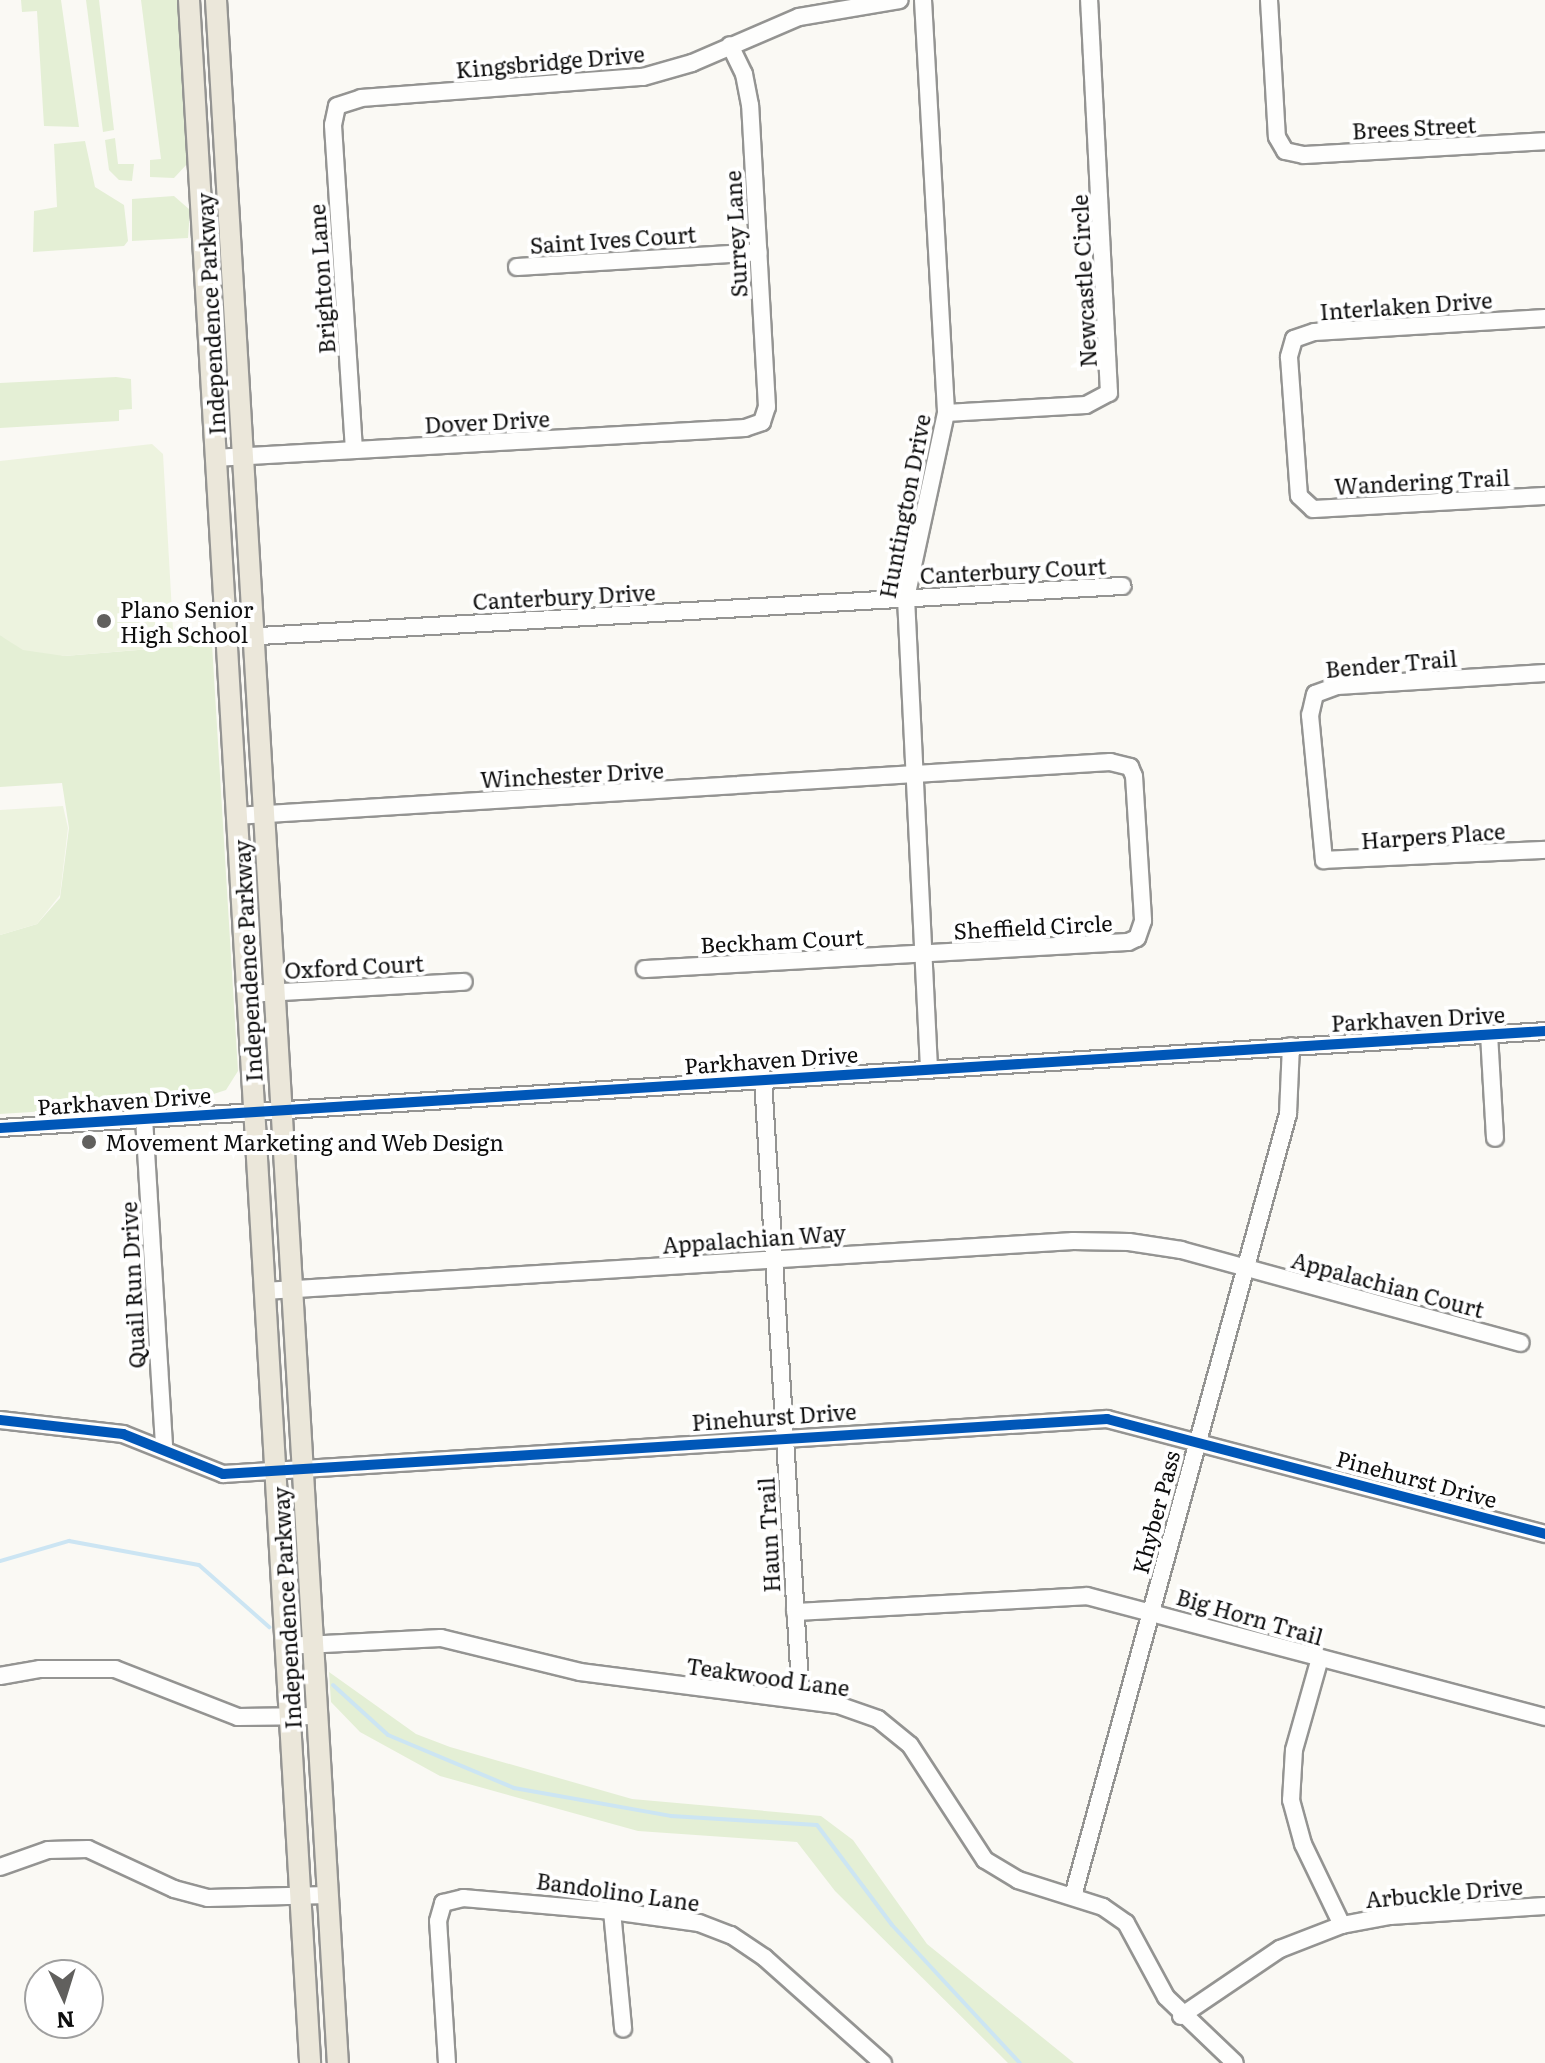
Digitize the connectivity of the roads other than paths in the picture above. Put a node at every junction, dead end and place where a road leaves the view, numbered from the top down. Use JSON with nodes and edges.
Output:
{"nodes":[{"id":1,"x":189,"y":0,"type":"edge"},
{"id":2,"x":216,"y":0,"type":"edge"},
{"id":3,"x":900,"y":0,"type":"edge"},
{"id":4,"x":923,"y":0,"type":"edge"},
{"id":5,"x":1089,"y":0,"type":"edge"},
{"id":6,"x":1269,"y":0,"type":"edge"},
{"id":7,"x":730,"y":45,"type":"junction"},
{"id":8,"x":337,"y":106,"type":"joint"},
{"id":9,"x":1545,"y":141,"type":"edge"},
{"id":10,"x":759,"y":252,"type":"junction"},
{"id":11,"x":517,"y":267,"type":"dead end"},
{"id":12,"x":1545,"y":318,"type":"edge"},
{"id":13,"x":946,"y":413,"type":"junction"},
{"id":14,"x":762,"y":422,"type":"joint"},
{"id":15,"x":354,"y":450,"type":"junction"},
{"id":16,"x":242,"y":456,"type":"junction"},
{"id":17,"x":214,"y":458,"type":"junction"},
{"id":18,"x":1545,"y":496,"type":"edge"},
{"id":19,"x":1304,"y":503,"type":"joint"},
{"id":20,"x":1122,"y":586,"type":"dead end"},
{"id":21,"x":906,"y":598,"type":"junction"},
{"id":22,"x":253,"y":636,"type":"junction"},
{"id":23,"x":225,"y":638,"type":"junction"},
{"id":24,"x":1545,"y":673,"type":"edge"},
{"id":25,"x":913,"y":776,"type":"junction"},
{"id":26,"x":263,"y":814,"type":"junction"},
{"id":27,"x":235,"y":816,"type":"junction"},
{"id":28,"x":1545,"y":850,"type":"edge"},
{"id":29,"x":1324,"y":860,"type":"joint"},
{"id":30,"x":923,"y":954,"type":"junction"},
{"id":31,"x":645,"y":969,"type":"dead end"},
{"id":32,"x":464,"y":982,"type":"dead end"},
{"id":33,"x":273,"y":992,"type":"junction"},
{"id":34,"x":246,"y":994,"type":"junction"},
{"id":35,"x":1545,"y":1031,"type":"edge"},
{"id":36,"x":1489,"y":1034,"type":"junction"},
{"id":37,"x":1291,"y":1046,"type":"junction"},
{"id":38,"x":929,"y":1069,"type":"junction"},
{"id":39,"x":763,"y":1079,"type":"junction"},
{"id":40,"x":280,"y":1110,"type":"junction"},
{"id":41,"x":254,"y":1112,"type":"junction"},
{"id":42,"x":144,"y":1118,"type":"junction"},
{"id":43,"x":0,"y":1128,"type":"edge"},
{"id":44,"x":1495,"y":1138,"type":"dead end"},
{"id":45,"x":773,"y":1259,"type":"junction"},
{"id":46,"x":1245,"y":1267,"type":"junction"},
{"id":47,"x":291,"y":1289,"type":"junction"},
{"id":48,"x":264,"y":1291,"type":"junction"},
{"id":49,"x":1520,"y":1343,"type":"dead end"},
{"id":50,"x":0,"y":1420,"type":"edge"},
{"id":51,"x":784,"y":1435,"type":"junction"},
{"id":52,"x":1198,"y":1439,"type":"junction"},
{"id":53,"x":164,"y":1449,"type":"junction"},
{"id":54,"x":302,"y":1468,"type":"junction"},
{"id":55,"x":275,"y":1470,"type":"junction"},
{"id":56,"x":1545,"y":1534,"type":"edge"},
{"id":57,"x":1151,"y":1610,"type":"junction"},
{"id":58,"x":795,"y":1612,"type":"junction"},
{"id":59,"x":312,"y":1644,"type":"junction"},
{"id":60,"x":285,"y":1646,"type":"junction"},
{"id":61,"x":1320,"y":1658,"type":"junction"},
{"id":62,"x":0,"y":1676,"type":"edge"},
{"id":63,"x":801,"y":1700,"type":"junction"},
{"id":64,"x":317,"y":1716,"type":"junction"},
{"id":65,"x":289,"y":1717,"type":"junction"},
{"id":66,"x":1545,"y":1717,"type":"edge"},
{"id":67,"x":0,"y":1867,"type":"edge"},
{"id":68,"x":328,"y":1895,"type":"junction"},
{"id":69,"x":300,"y":1896,"type":"junction"},
{"id":70,"x":1073,"y":1896,"type":"junction"},
{"id":71,"x":1545,"y":1906,"type":"edge"},
{"id":72,"x":612,"y":1911,"type":"junction"},
{"id":73,"x":1342,"y":1925,"type":"junction"},
{"id":74,"x":1181,"y":2016,"type":"junction"},
{"id":75,"x":623,"y":2028,"type":"dead end"},
{"id":76,"x":310,"y":2063,"type":"edge"},
{"id":77,"x":338,"y":2063,"type":"edge"},
{"id":78,"x":447,"y":2063,"type":"edge"},
{"id":79,"x":883,"y":2063,"type":"edge"},
{"id":80,"x":1235,"y":2063,"type":"edge"}],
"edges":[{"from":1,"to":17,"type":"main road","name":"Independence Parkway"},
{"from":2,"to":16,"type":"main road","name":"Independence Parkway"},
{"from":3,"to":7,"type":"street","name":"Kingsbridge Drive"},
{"from":4,"to":13,"type":"street","name":"Huntington Drive"},
{"from":5,"to":13,"type":"street","name":"Newcastle Circle"},
{"from":6,"to":9,"type":"street","name":"Brees Street"},
{"from":7,"to":8,"type":"street","name":"Kingsbridge Drive"},
{"from":7,"to":10,"type":"street","name":"Surrey Lane"},
{"from":8,"to":15,"type":"street","name":"Brighton Lane"},
{"from":10,"to":11,"type":"street","name":"Saint Ives Court"},
{"from":10,"to":14,"type":"street","name":"Surrey Lane"},
{"from":12,"to":19,"type":"street","name":"Interlaken Drive"},
{"from":13,"to":21,"type":"street","name":"Huntington Drive"},
{"from":14,"to":15,"type":"street","name":"Dover Drive"},
{"from":15,"to":16,"type":"street","name":"Dover Drive"},
{"from":16,"to":17,"type":"street","name":"Dover Drive"},
{"from":16,"to":22,"type":"main road","name":"Independence Parkway"},
{"from":17,"to":23,"type":"main road","name":"Independence Parkway"},
{"from":18,"to":19,"type":"street","name":"Wandering Trail"},
{"from":20,"to":21,"type":"street","name":"Canterbury Court"},
{"from":21,"to":22,"type":"street","name":"Canterbury Drive"},
{"from":21,"to":25,"type":"street","name":"Huntington Drive"},
{"from":22,"to":23,"type":"street","name":"Canterbury Drive"},
{"from":22,"to":26,"type":"main road","name":"Independence Parkway"},
{"from":23,"to":27,"type":"main road","name":"Independence Parkway"},
{"from":24,"to":29,"type":"street","name":"Bender Trail"},
{"from":25,"to":26,"type":"street","name":"Winchester Drive"},
{"from":25,"to":30,"type":"street","name":"Huntington Drive"},
{"from":25,"to":30,"type":"street","name":"Sheffield Circle"},
{"from":26,"to":27,"type":"street","name":"Winchester Drive"},
{"from":26,"to":33,"type":"main road","name":"Independence Parkway"},
{"from":27,"to":34,"type":"main road","name":"Independence Parkway"},
{"from":28,"to":29,"type":"street","name":"Harpers Place"},
{"from":30,"to":31,"type":"street","name":"Beckham Court"},
{"from":30,"to":38,"type":"street","name":"Huntington Drive"},
{"from":32,"to":33,"type":"street","name":"Oxford Court"},
{"from":33,"to":34,"type":"street","name":"Oxford Court"},
{"from":33,"to":40,"type":"main road","name":"Independence Parkway"},
{"from":34,"to":41,"type":"main road","name":"Independence Parkway"},
{"from":35,"to":36,"type":"street","name":"Parkhaven Drive"},
{"from":36,"to":37,"type":"street","name":"Parkhaven Drive"},
{"from":36,"to":44,"type":"street"},
{"from":37,"to":38,"type":"street","name":"Parkhaven Drive"},
{"from":37,"to":46,"type":"street","name":"Khyber Pass"},
{"from":38,"to":39,"type":"street","name":"Parkhaven Drive"},
{"from":39,"to":40,"type":"street","name":"Parkhaven Drive"},
{"from":39,"to":45,"type":"street","name":"Haun Trail"},
{"from":40,"to":41,"type":"street","name":"Parkhaven Drive"},
{"from":40,"to":47,"type":"main road","name":"Independence Parkway"},
{"from":41,"to":42,"type":"street","name":"Parkhaven Drive"},
{"from":41,"to":48,"type":"main road","name":"Independence Parkway"},
{"from":42,"to":43,"type":"street","name":"Parkhaven Drive"},
{"from":42,"to":53,"type":"street","name":"Quail Run Drive"},
{"from":45,"to":46,"type":"street","name":"Appalachian Way"},
{"from":45,"to":47,"type":"street","name":"Appalachian Way"},
{"from":45,"to":51,"type":"street","name":"Haun Trail"},
{"from":46,"to":49,"type":"street","name":"Appalachian Court"},
{"from":46,"to":52,"type":"street","name":"Khyber Pass"},
{"from":47,"to":48,"type":"street","name":"Appalachian Way"},
{"from":47,"to":54,"type":"main road","name":"Independence Parkway"},
{"from":48,"to":55,"type":"main road","name":"Independence Parkway"},
{"from":50,"to":53,"type":"street","name":"Pinehurst Drive"},
{"from":51,"to":52,"type":"street","name":"Pinehurst Drive"},
{"from":51,"to":54,"type":"street","name":"Pinehurst Drive"},
{"from":51,"to":58,"type":"street","name":"Haun Trail"},
{"from":52,"to":56,"type":"street","name":"Pinehurst Drive"},
{"from":52,"to":57,"type":"street","name":"Khyber Pass"},
{"from":53,"to":55,"type":"street","name":"Pinehurst Drive"},
{"from":54,"to":55,"type":"street","name":"Pinehurst Drive"},
{"from":54,"to":59,"type":"main road","name":"Independence Parkway"},
{"from":55,"to":60,"type":"main road","name":"Independence Parkway"},
{"from":57,"to":58,"type":"street","name":"Big Horn Trail"},
{"from":57,"to":61,"type":"street","name":"Big Horn Trail"},
{"from":57,"to":70,"type":"street","name":"Khyber Pass"},
{"from":58,"to":63,"type":"street","name":"Haun Trail"},
{"from":59,"to":60,"type":"street","name":"Teakwood Lane"},
{"from":59,"to":63,"type":"street","name":"Teakwood Lane"},
{"from":59,"to":64,"type":"main road","name":"Independence Parkway"},
{"from":60,"to":65,"type":"main road","name":"Independence Parkway"},
{"from":61,"to":66,"type":"street","name":"Big Horn Trail"},
{"from":61,"to":73,"type":"street"},
{"from":62,"to":65,"type":"street"},
{"from":63,"to":70,"type":"street","name":"Teakwood Lane"},
{"from":64,"to":65,"type":"street"},
{"from":64,"to":68,"type":"main road","name":"Independence Parkway"},
{"from":65,"to":69,"type":"main road","name":"Independence Parkway"},
{"from":67,"to":69,"type":"street"},
{"from":68,"to":69,"type":"street"},
{"from":68,"to":77,"type":"main road","name":"Independence Parkway"},
{"from":69,"to":76,"type":"main road","name":"Independence Parkway"},
{"from":70,"to":74,"type":"street","name":"Teakwood Lane"},
{"from":71,"to":73,"type":"street","name":"Arbuckle Drive"},
{"from":72,"to":75,"type":"street"},
{"from":72,"to":78,"type":"street","name":"Bandolino Lane"},
{"from":72,"to":79,"type":"street","name":"Bandolino Lane"},
{"from":73,"to":74,"type":"street","name":"Arbuckle Drive"},
{"from":74,"to":80,"type":"street","name":"Teakwood Lane"}]}
